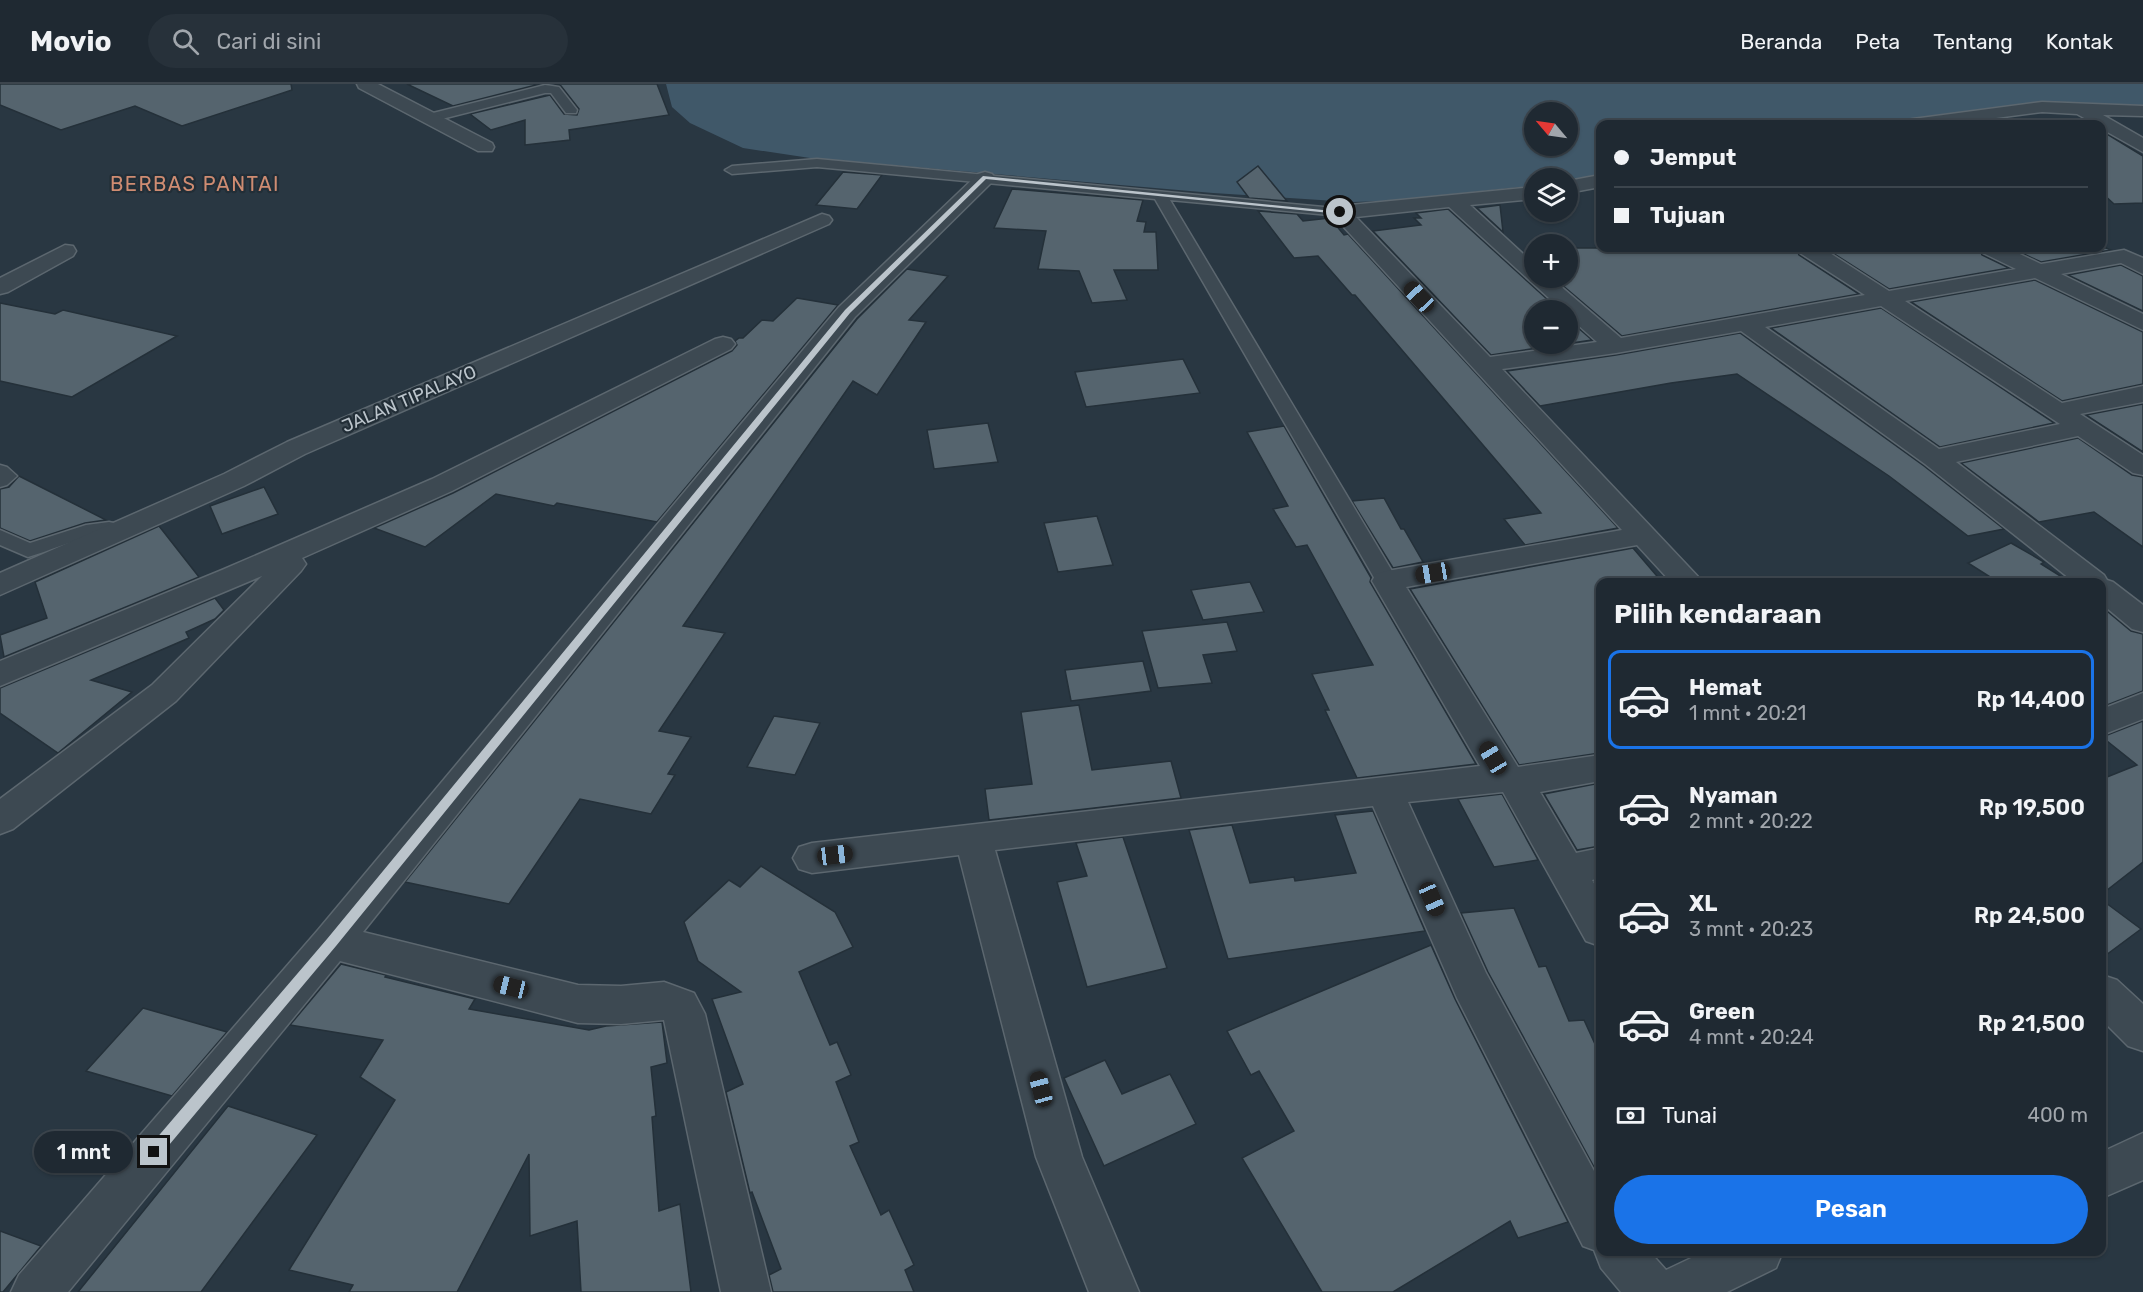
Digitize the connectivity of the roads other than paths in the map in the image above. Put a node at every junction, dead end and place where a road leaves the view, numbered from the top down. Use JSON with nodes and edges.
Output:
{"nodes":[{"id":1,"x":364,"y":84,"type":"edge"},
{"id":2,"x":2079,"y":108,"type":"junction"},
{"id":3,"x":571,"y":110,"type":"dead end"},
{"id":4,"x":2143,"y":111,"type":"edge"},
{"id":5,"x":430,"y":118,"type":"junction"},
{"id":6,"x":1942,"y":120,"type":"edge"},
{"id":7,"x":2099,"y":120,"type":"edge"},
{"id":8,"x":2106,"y":124,"type":"edge"},
{"id":9,"x":2143,"y":146,"type":"edge"},
{"id":10,"x":485,"y":147,"type":"dead end"},
{"id":11,"x":732,"y":170,"type":"dead end"},
{"id":12,"x":985,"y":177,"type":"junction"},
{"id":13,"x":1596,"y":182,"type":"edge"},
{"id":14,"x":1578,"y":185,"type":"edge"},
{"id":15,"x":1159,"y":194,"type":"junction"},
{"id":16,"x":1524,"y":194,"type":"edge"},
{"id":17,"x":1455,"y":202,"type":"junction"},
{"id":18,"x":1340,"y":212,"type":"junction"},
{"id":19,"x":822,"y":220,"type":"dead end"},
{"id":20,"x":2106,"y":242,"type":"edge"},
{"id":21,"x":65,"y":251,"type":"dead end"},
{"id":22,"x":1814,"y":252,"type":"edge"},
{"id":23,"x":2000,"y":252,"type":"edge"},
{"id":24,"x":2133,"y":262,"type":"edge"},
{"id":25,"x":1524,"y":265,"type":"edge"},
{"id":26,"x":2041,"y":271,"type":"junction"},
{"id":27,"x":0,"y":287,"type":"edge"},
{"id":28,"x":1550,"y":288,"type":"edge"},
{"id":29,"x":1886,"y":298,"type":"junction"},
{"id":30,"x":1745,"y":323,"type":"junction"},
{"id":31,"x":2143,"y":323,"type":"edge"},
{"id":32,"x":723,"y":344,"type":"dead end"},
{"id":33,"x":1616,"y":346,"type":"junction"},
{"id":34,"x":1482,"y":365,"type":"junction"},
{"id":35,"x":2143,"y":394,"type":"edge"},
{"id":36,"x":2058,"y":411,"type":"junction"},
{"id":37,"x":2082,"y":427,"type":"junction"},
{"id":38,"x":1934,"y":458,"type":"junction"},
{"id":39,"x":2143,"y":467,"type":"edge"},
{"id":40,"x":0,"y":471,"type":"edge"},
{"id":41,"x":0,"y":481,"type":"edge"},
{"id":42,"x":121,"y":531,"type":"junction"},
{"id":43,"x":1644,"y":535,"type":"junction"},
{"id":44,"x":0,"y":537,"type":"edge"},
{"id":45,"x":291,"y":564,"type":"dead end"},
{"id":46,"x":1684,"y":578,"type":"edge"},
{"id":47,"x":2088,"y":578,"type":"edge"},
{"id":48,"x":1387,"y":581,"type":"junction"},
{"id":49,"x":0,"y":585,"type":"edge"},
{"id":50,"x":2106,"y":592,"type":"edge"},
{"id":51,"x":2143,"y":621,"type":"edge"},
{"id":52,"x":0,"y":674,"type":"edge"},
{"id":53,"x":2143,"y":705,"type":"edge"},
{"id":54,"x":2106,"y":721,"type":"edge"},
{"id":55,"x":1596,"y":769,"type":"edge"},
{"id":56,"x":1510,"y":780,"type":"junction"},
{"id":57,"x":1384,"y":792,"type":"junction"},
{"id":58,"x":0,"y":819,"type":"edge"},
{"id":59,"x":973,"y":838,"type":"junction"},
{"id":60,"x":812,"y":858,"type":"dead end"},
{"id":61,"x":1584,"y":867,"type":"edge"},
{"id":62,"x":1596,"y":914,"type":"edge"},
{"id":63,"x":332,"y":942,"type":"junction"},
{"id":64,"x":2106,"y":997,"type":"edge"},
{"id":65,"x":2143,"y":1032,"type":"edge"},
{"id":66,"x":2143,"y":1156,"type":"edge"},
{"id":67,"x":2106,"y":1173,"type":"edge"},
{"id":68,"x":1596,"y":1221,"type":"edge"},
{"id":69,"x":1622,"y":1256,"type":"edge"},
{"id":70,"x":1749,"y":1256,"type":"edge"},
{"id":71,"x":36,"y":1292,"type":"edge"},
{"id":72,"x":746,"y":1292,"type":"edge"},
{"id":73,"x":1114,"y":1292,"type":"edge"},
{"id":74,"x":1652,"y":1292,"type":"edge"},
{"id":75,"x":1674,"y":1292,"type":"edge"}],
"edges":[{"from":1,"to":5,"type":"street"},
{"from":2,"to":4,"type":"street"},
{"from":2,"to":6,"type":"street"},
{"from":2,"to":7,"type":"street"},
{"from":3,"to":5,"type":"lane"},
{"from":5,"to":10,"type":"street"},
{"from":8,"to":9,"type":"street"},
{"from":11,"to":12,"type":"lane"},
{"from":12,"to":15,"type":"lane"},
{"from":12,"to":63,"type":"street"},
{"from":13,"to":14,"type":"street"},
{"from":15,"to":18,"type":"lane"},
{"from":15,"to":48,"type":"lane"},
{"from":16,"to":17,"type":"street"},
{"from":17,"to":18,"type":"street"},
{"from":17,"to":25,"type":"street"},
{"from":18,"to":34,"type":"street"},
{"from":19,"to":42,"type":"street","name":"JALAN TIPALAYO"},
{"from":20,"to":24,"type":"street"},
{"from":21,"to":27,"type":"street"},
{"from":22,"to":29,"type":"street"},
{"from":23,"to":26,"type":"street"},
{"from":24,"to":26,"type":"street"},
{"from":26,"to":29,"type":"street"},
{"from":26,"to":31,"type":"street"},
{"from":28,"to":33,"type":"street"},
{"from":29,"to":30,"type":"street"},
{"from":29,"to":36,"type":"street"},
{"from":30,"to":33,"type":"street"},
{"from":30,"to":38,"type":"street"},
{"from":32,"to":52,"type":"street"},
{"from":33,"to":34,"type":"street"},
{"from":34,"to":43,"type":"street"},
{"from":35,"to":36,"type":"street"},
{"from":36,"to":37,"type":"street"},
{"from":37,"to":38,"type":"street"},
{"from":37,"to":39,"type":"street"},
{"from":38,"to":47,"type":"street"},
{"from":40,"to":41,"type":"lane"},
{"from":42,"to":44,"type":"lane"},
{"from":42,"to":49,"type":"street","name":"JALAN TIPALAYO"},
{"from":43,"to":46,"type":"street"},
{"from":43,"to":48,"type":"street"},
{"from":45,"to":58,"type":"street"},
{"from":48,"to":56,"type":"street"},
{"from":50,"to":51,"type":"street"},
{"from":53,"to":54,"type":"street"},
{"from":55,"to":56,"type":"street"},
{"from":56,"to":57,"type":"street"},
{"from":56,"to":61,"type":"street"},
{"from":57,"to":59,"type":"street"},
{"from":57,"to":68,"type":"street"},
{"from":59,"to":60,"type":"street"},
{"from":59,"to":73,"type":"street"},
{"from":61,"to":62,"type":"street"},
{"from":63,"to":71,"type":"street"},
{"from":63,"to":72,"type":"street"},
{"from":64,"to":65,"type":"street"},
{"from":66,"to":67,"type":"street"},
{"from":69,"to":74,"type":"street"},
{"from":70,"to":75,"type":"street"}]}
